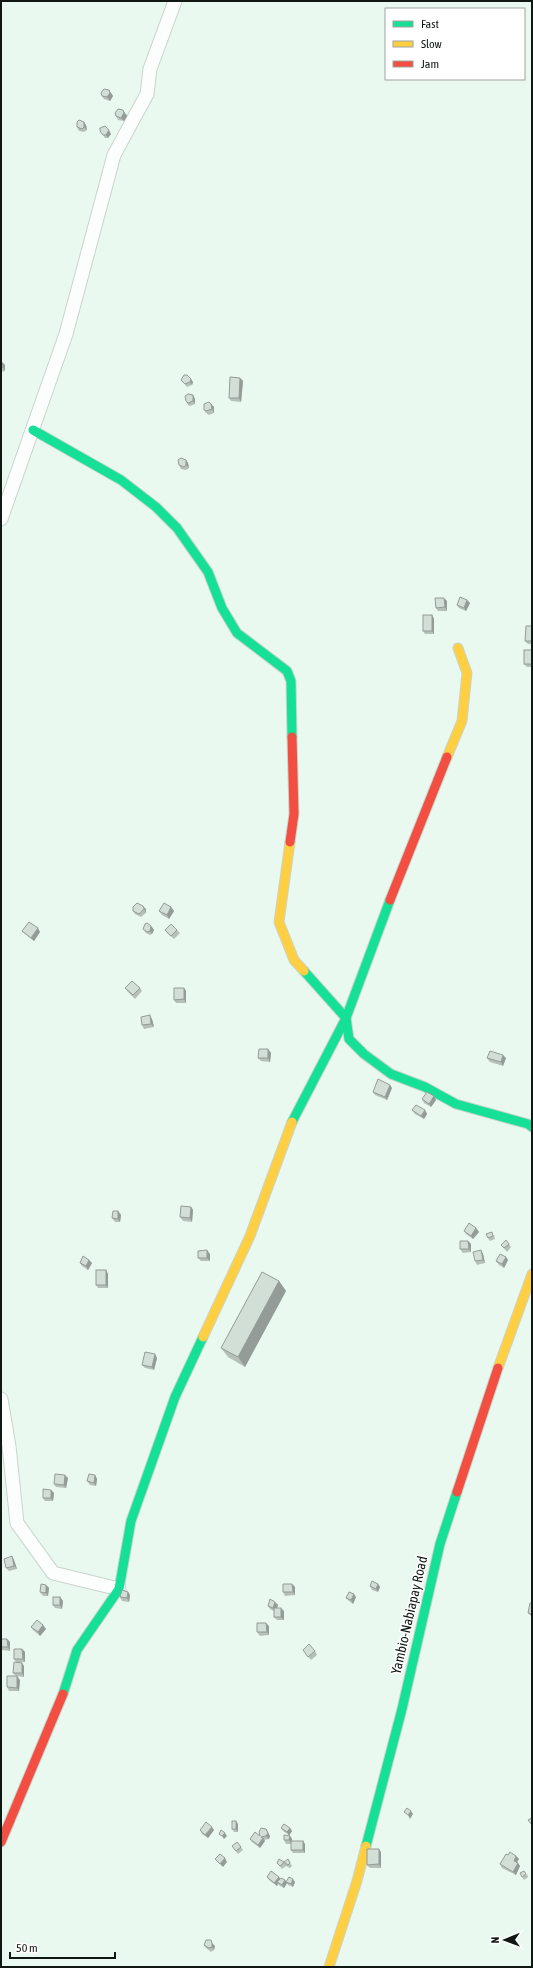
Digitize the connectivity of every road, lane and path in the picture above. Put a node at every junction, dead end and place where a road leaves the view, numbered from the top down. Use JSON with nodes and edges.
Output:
{"nodes":[{"id":1,"x":175,"y":1,"type":"edge"},
{"id":2,"x":32,"y":430,"type":"junction"},
{"id":3,"x":1,"y":519,"type":"edge"},
{"id":4,"x":458,"y":648,"type":"dead end"},
{"id":5,"x":346,"y":1018,"type":"junction"},
{"id":6,"x":532,"y":1127,"type":"edge"},
{"id":7,"x":532,"y":1274,"type":"edge"},
{"id":8,"x":1,"y":1399,"type":"edge"},
{"id":9,"x":119,"y":1589,"type":"junction"},
{"id":10,"x":1,"y":1842,"type":"edge"},
{"id":11,"x":329,"y":1967,"type":"edge"}],
"edges":[{"from":1,"to":2,"type":"street"},
{"from":2,"to":3,"type":"street"},
{"from":2,"to":5,"type":"street"},
{"from":4,"to":5,"type":"street"},
{"from":5,"to":6,"type":"street"},
{"from":5,"to":9,"type":"street"},
{"from":7,"to":11,"type":"street","name":"Yambio-Nabiapay Road"},
{"from":8,"to":9,"type":"street"},
{"from":9,"to":10,"type":"street"}]}
